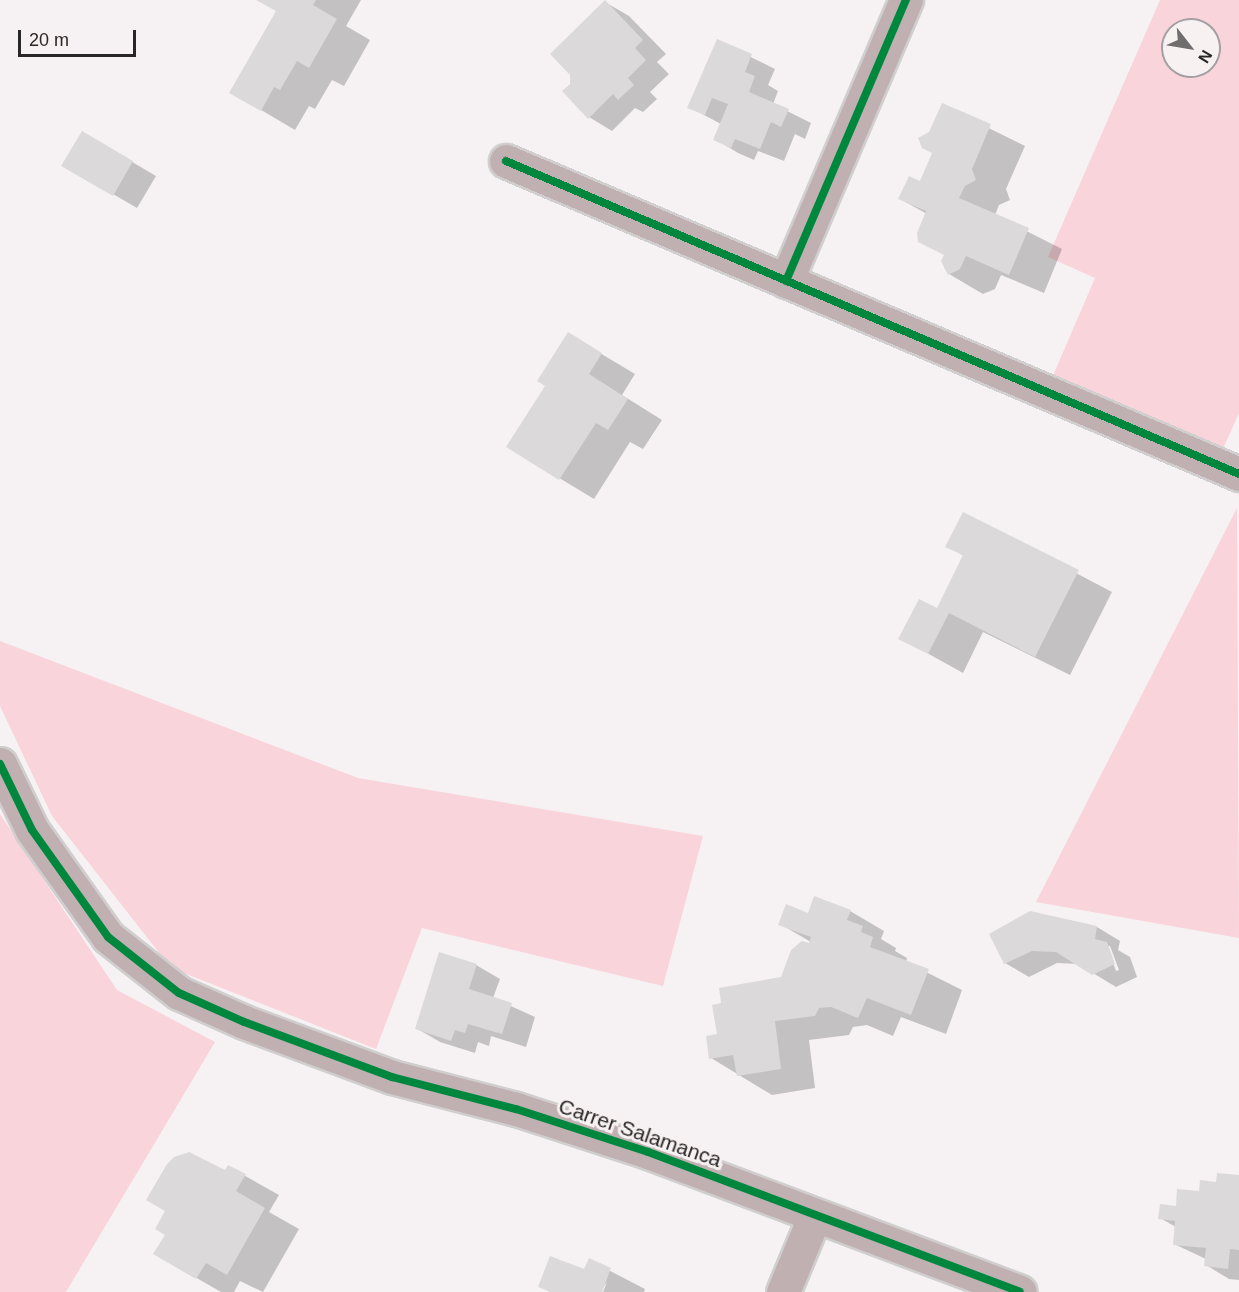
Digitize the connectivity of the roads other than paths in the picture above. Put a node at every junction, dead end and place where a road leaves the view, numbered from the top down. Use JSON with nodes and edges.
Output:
{"nodes":[{"id":1,"x":906,"y":0,"type":"edge"},
{"id":2,"x":506,"y":161,"type":"dead end"},
{"id":3,"x":786,"y":281,"type":"junction"},
{"id":4,"x":1237,"y":467,"type":"edge"},
{"id":5,"x":0,"y":764,"type":"edge"},
{"id":6,"x":815,"y":1215,"type":"junction"},
{"id":7,"x":783,"y":1292,"type":"edge"},
{"id":8,"x":1020,"y":1292,"type":"edge"}],
"edges":[{"from":1,"to":3,"type":"street"},
{"from":2,"to":3,"type":"street"},
{"from":3,"to":4,"type":"street"},
{"from":5,"to":6,"type":"street","name":"Carrer Salamanca"},
{"from":6,"to":7,"type":"street"},
{"from":6,"to":8,"type":"street","name":"Carrer Salamanca"}]}
